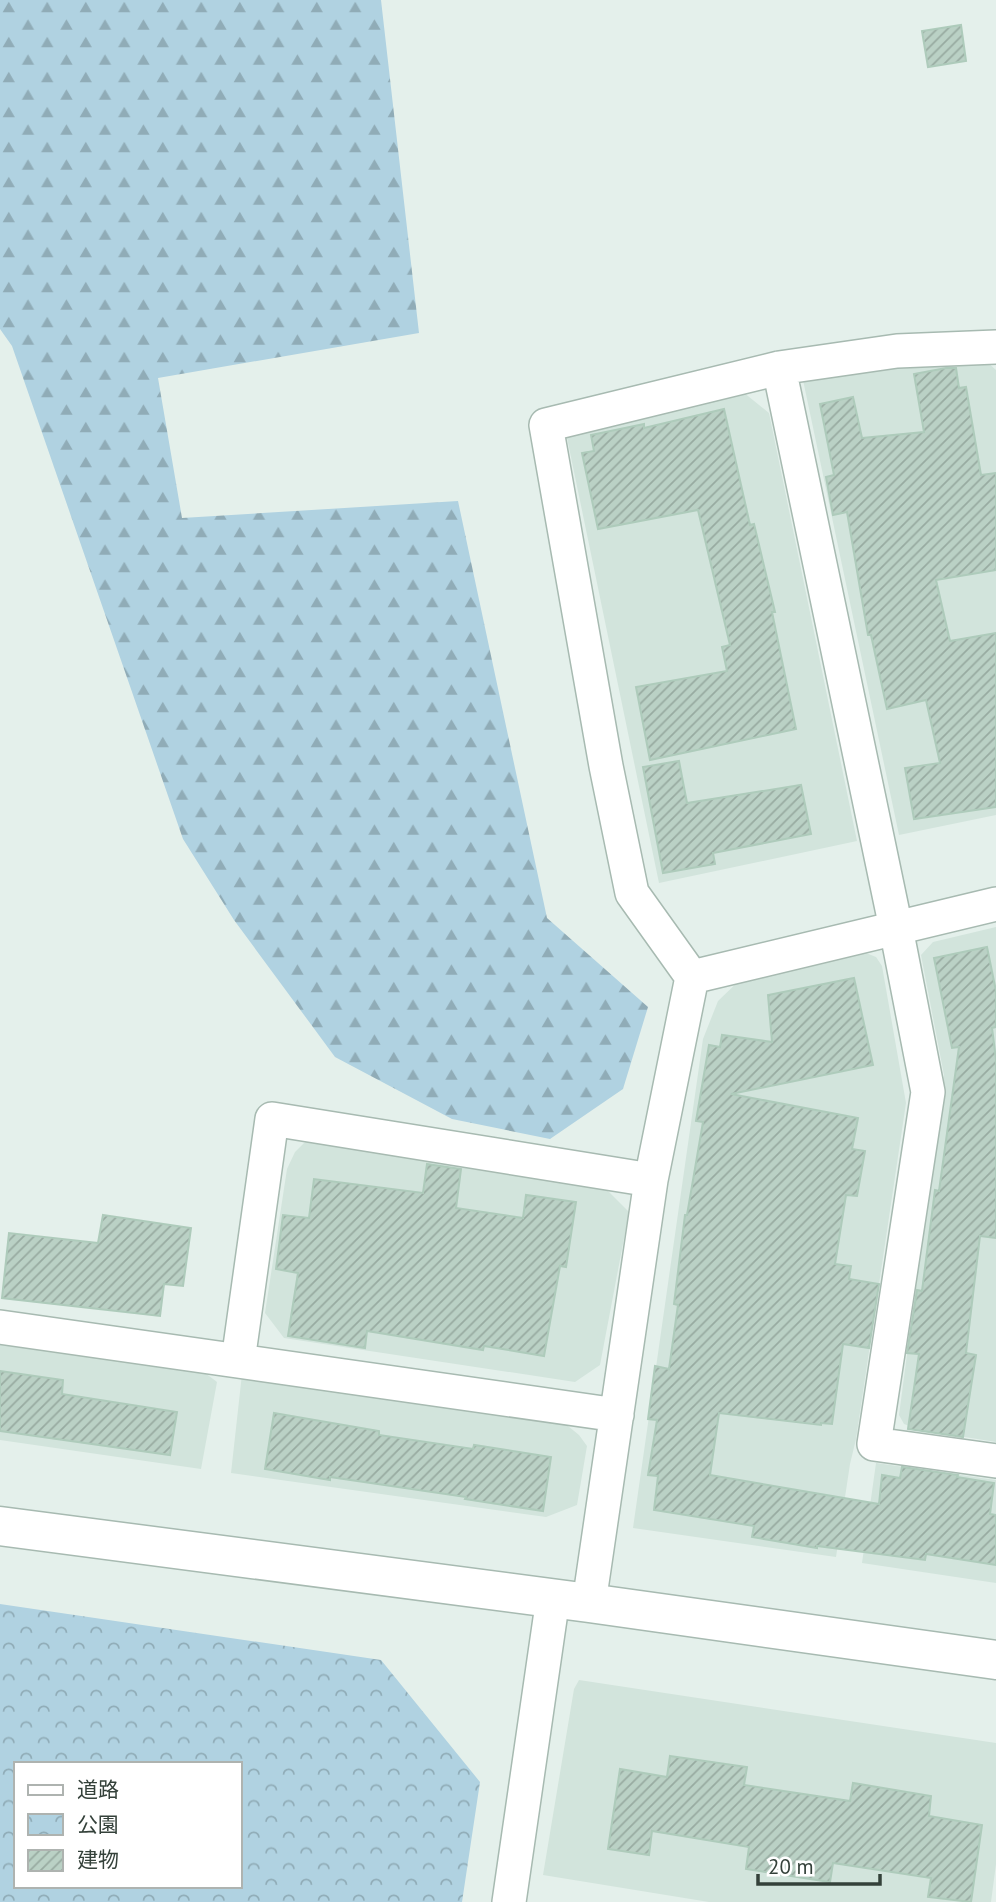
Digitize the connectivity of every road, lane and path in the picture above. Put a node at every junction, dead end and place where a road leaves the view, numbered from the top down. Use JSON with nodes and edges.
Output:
{"nodes":[{"id":1,"x":996,"y":346,"type":"edge"},
{"id":2,"x":779,"y":368,"type":"junction"},
{"id":3,"x":996,"y":904,"type":"edge"},
{"id":4,"x":896,"y":928,"type":"junction"},
{"id":5,"x":692,"y":977,"type":"junction"},
{"id":6,"x":652,"y":1180,"type":"junction"},
{"id":7,"x":0,"y":1327,"type":"edge"},
{"id":8,"x":238,"y":1361,"type":"junction"},
{"id":9,"x":617,"y":1415,"type":"junction"},
{"id":10,"x":996,"y":1461,"type":"edge"},
{"id":11,"x":0,"y":1526,"type":"edge"},
{"id":12,"x":571,"y":1601,"type":"junction"},
{"id":13,"x":996,"y":1661,"type":"edge"},
{"id":14,"x":509,"y":1902,"type":"edge"}],
"edges":[{"from":1,"to":2,"type":"street"},
{"from":2,"to":4,"type":"street"},
{"from":2,"to":5,"type":"street"},
{"from":3,"to":4,"type":"street"},
{"from":4,"to":5,"type":"street"},
{"from":4,"to":10,"type":"street"},
{"from":5,"to":6,"type":"street"},
{"from":6,"to":8,"type":"street"},
{"from":6,"to":9,"type":"street"},
{"from":7,"to":8,"type":"street"},
{"from":8,"to":9,"type":"street"},
{"from":9,"to":12,"type":"street"},
{"from":11,"to":12,"type":"street"},
{"from":12,"to":13,"type":"street"},
{"from":12,"to":14,"type":"street"}]}
